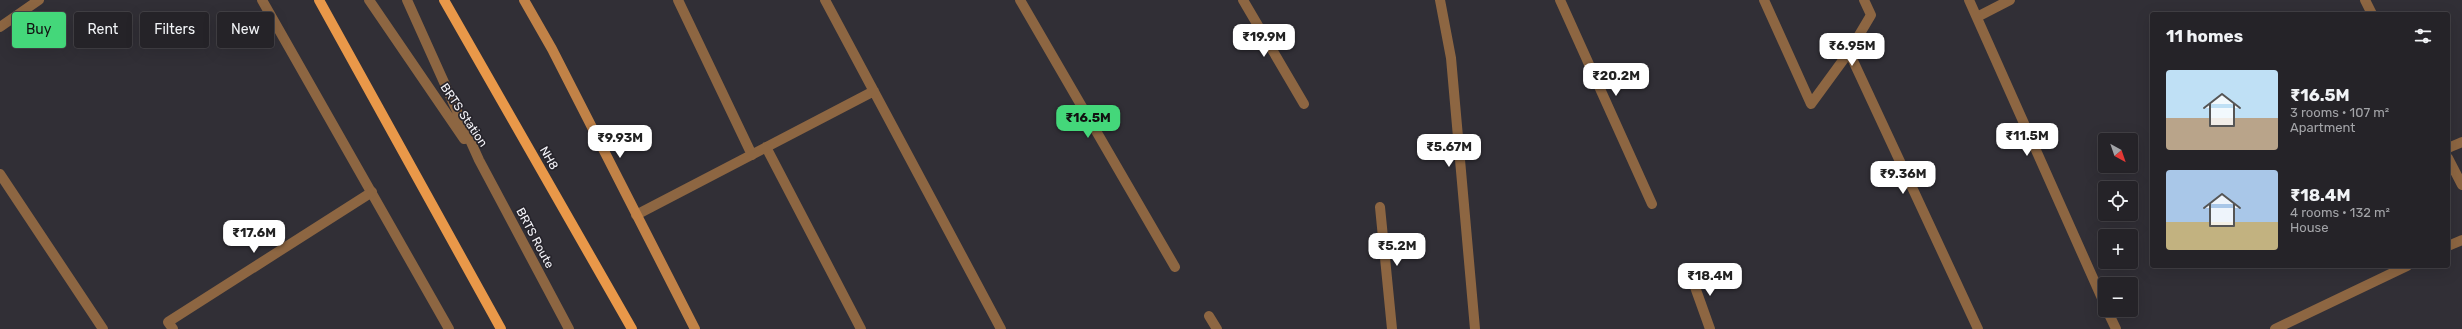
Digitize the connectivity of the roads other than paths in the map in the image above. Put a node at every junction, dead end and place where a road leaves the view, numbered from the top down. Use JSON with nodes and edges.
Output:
{"nodes":[{"id":1,"x":39,"y":0,"type":"edge"},
{"id":2,"x":262,"y":0,"type":"edge"},
{"id":3,"x":319,"y":0,"type":"edge"},
{"id":4,"x":369,"y":0,"type":"edge"},
{"id":5,"x":408,"y":0,"type":"edge"},
{"id":6,"x":444,"y":0,"type":"edge"},
{"id":7,"x":524,"y":0,"type":"edge"},
{"id":8,"x":678,"y":0,"type":"edge"},
{"id":9,"x":825,"y":0,"type":"edge"},
{"id":10,"x":1020,"y":0,"type":"edge"},
{"id":11,"x":1244,"y":0,"type":"edge"},
{"id":12,"x":1440,"y":0,"type":"edge"},
{"id":13,"x":1560,"y":0,"type":"edge"},
{"id":14,"x":1764,"y":0,"type":"edge"},
{"id":15,"x":1864,"y":0,"type":"edge"},
{"id":16,"x":1969,"y":0,"type":"edge"},
{"id":17,"x":2010,"y":0,"type":"edge"},
{"id":18,"x":2364,"y":0,"type":"edge"},
{"id":19,"x":2371,"y":12,"type":"edge"},
{"id":20,"x":1977,"y":17,"type":"junction"},
{"id":21,"x":0,"y":27,"type":"edge"},
{"id":22,"x":1849,"y":52,"type":"junction"},
{"id":23,"x":874,"y":91,"type":"junction"},
{"id":24,"x":1304,"y":104,"type":"dead end"},
{"id":25,"x":2462,"y":142,"type":"edge"},
{"id":26,"x":766,"y":147,"type":"junction"},
{"id":27,"x":2450,"y":147,"type":"edge"},
{"id":28,"x":752,"y":155,"type":"junction"},
{"id":29,"x":479,"y":160,"type":"junction"},
{"id":30,"x":2450,"y":162,"type":"edge"},
{"id":31,"x":0,"y":174,"type":"edge"},
{"id":32,"x":2462,"y":185,"type":"edge"},
{"id":33,"x":372,"y":192,"type":"junction"},
{"id":34,"x":1652,"y":204,"type":"dead end"},
{"id":35,"x":1380,"y":207,"type":"dead end"},
{"id":36,"x":636,"y":215,"type":"junction"},
{"id":37,"x":2462,"y":240,"type":"edge"},
{"id":38,"x":2450,"y":245,"type":"edge"},
{"id":39,"x":1175,"y":267,"type":"dead end"},
{"id":40,"x":2403,"y":268,"type":"edge"},
{"id":41,"x":1690,"y":273,"type":"dead end"},
{"id":42,"x":2098,"y":289,"type":"edge"},
{"id":43,"x":1209,"y":316,"type":"dead end"},
{"id":44,"x":2110,"y":317,"type":"edge"},
{"id":45,"x":103,"y":329,"type":"edge"},
{"id":46,"x":173,"y":329,"type":"edge"},
{"id":47,"x":449,"y":329,"type":"edge"},
{"id":48,"x":501,"y":329,"type":"edge"},
{"id":49,"x":569,"y":329,"type":"edge"},
{"id":50,"x":632,"y":329,"type":"edge"},
{"id":51,"x":695,"y":329,"type":"edge"},
{"id":52,"x":861,"y":329,"type":"edge"},
{"id":53,"x":1001,"y":329,"type":"edge"},
{"id":54,"x":1217,"y":329,"type":"edge"},
{"id":55,"x":1392,"y":329,"type":"edge"},
{"id":56,"x":1475,"y":329,"type":"edge"},
{"id":57,"x":1710,"y":329,"type":"edge"},
{"id":58,"x":1978,"y":329,"type":"edge"},
{"id":59,"x":2116,"y":329,"type":"edge"},
{"id":60,"x":2274,"y":329,"type":"edge"}],
"edges":[{"from":1,"to":21,"type":"street"},
{"from":2,"to":33,"type":"street"},
{"from":3,"to":48,"type":"main road"},
{"from":4,"to":29,"type":"street","name":"BRTS Station"},
{"from":5,"to":29,"type":"street","name":"BRTS Station"},
{"from":6,"to":50,"type":"main road","name":"NH8"},
{"from":7,"to":36,"type":"street"},
{"from":8,"to":28,"type":"street"},
{"from":9,"to":23,"type":"street"},
{"from":10,"to":39,"type":"street"},
{"from":11,"to":24,"type":"street"},
{"from":12,"to":56,"type":"street"},
{"from":13,"to":34,"type":"street"},
{"from":14,"to":22,"type":"street"},
{"from":15,"to":22,"type":"street"},
{"from":16,"to":20,"type":"street"},
{"from":17,"to":20,"type":"street"},
{"from":18,"to":19,"type":"street"},
{"from":20,"to":42,"type":"street"},
{"from":22,"to":58,"type":"street"},
{"from":23,"to":26,"type":"street"},
{"from":23,"to":53,"type":"street"},
{"from":25,"to":27,"type":"street"},
{"from":26,"to":28,"type":"street"},
{"from":26,"to":52,"type":"street"},
{"from":28,"to":36,"type":"street"},
{"from":29,"to":49,"type":"street","name":"BRTS Route"},
{"from":30,"to":32,"type":"street"},
{"from":31,"to":45,"type":"street"},
{"from":33,"to":46,"type":"street"},
{"from":33,"to":47,"type":"street"},
{"from":35,"to":55,"type":"street"},
{"from":36,"to":51,"type":"street"},
{"from":37,"to":38,"type":"street"},
{"from":40,"to":60,"type":"street"},
{"from":41,"to":57,"type":"street"},
{"from":43,"to":54,"type":"street"},
{"from":44,"to":59,"type":"street"}]}
